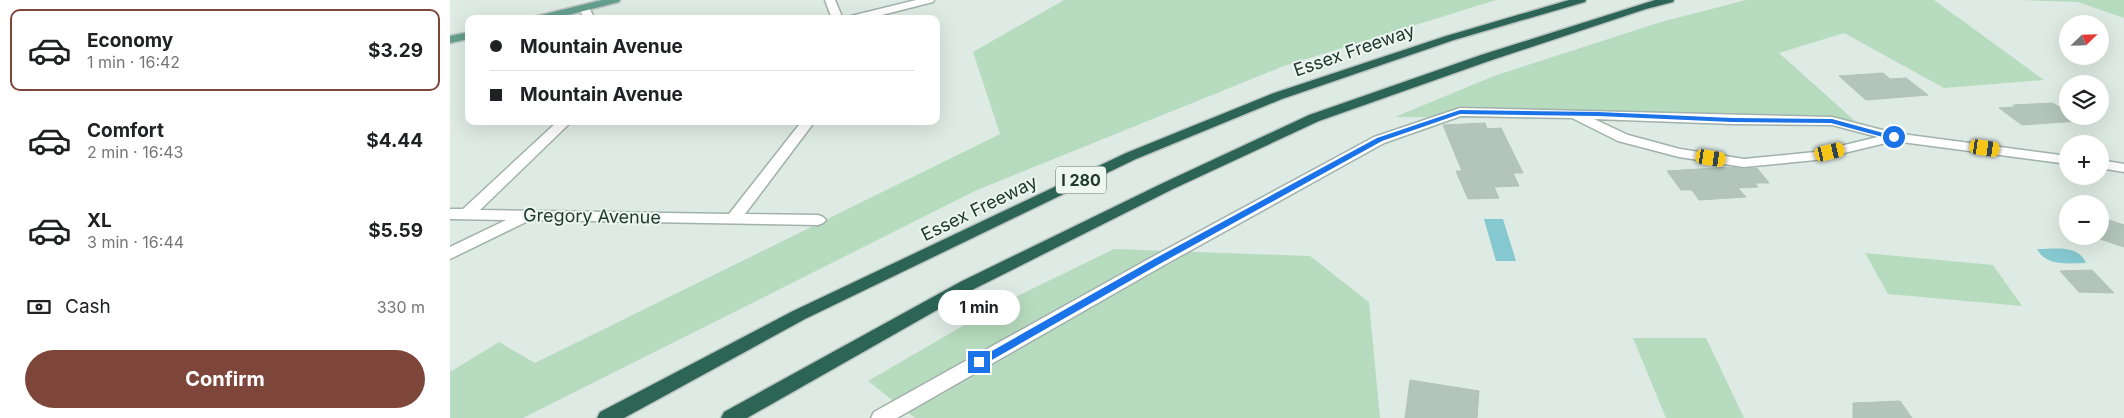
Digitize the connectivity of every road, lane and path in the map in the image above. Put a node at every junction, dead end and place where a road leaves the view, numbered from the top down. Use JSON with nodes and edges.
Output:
{"nodes":[{"id":1,"x":615,"y":0,"type":"edge"},
{"id":2,"x":830,"y":0,"type":"edge"},
{"id":3,"x":929,"y":0,"type":"edge"},
{"id":4,"x":1581,"y":0,"type":"edge"},
{"id":5,"x":1668,"y":0,"type":"edge"},
{"id":6,"x":584,"y":8,"type":"junction"},
{"id":7,"x":554,"y":15,"type":"edge"},
{"id":8,"x":588,"y":15,"type":"edge"},
{"id":9,"x":836,"y":15,"type":"edge"},
{"id":10,"x":867,"y":15,"type":"edge"},
{"id":11,"x":465,"y":36,"type":"edge"},
{"id":12,"x":450,"y":40,"type":"edge"},
{"id":13,"x":1574,"y":114,"type":"junction"},
{"id":14,"x":562,"y":125,"type":"edge"},
{"id":15,"x":806,"y":125,"type":"edge"},
{"id":16,"x":1894,"y":137,"type":"junction"},
{"id":17,"x":2059,"y":159,"type":"edge"},
{"id":18,"x":2109,"y":166,"type":"edge"},
{"id":19,"x":2124,"y":168,"type":"edge"},
{"id":20,"x":450,"y":214,"type":"edge"},
{"id":21,"x":467,"y":214,"type":"junction"},
{"id":22,"x":528,"y":215,"type":"junction"},
{"id":23,"x":734,"y":218,"type":"junction"},
{"id":24,"x":818,"y":220,"type":"dead end"},
{"id":25,"x":450,"y":254,"type":"edge"},
{"id":26,"x":607,"y":418,"type":"edge"},
{"id":27,"x":731,"y":418,"type":"edge"},
{"id":28,"x":881,"y":418,"type":"edge"}],
"edges":[{"from":1,"to":6,"type":"main road"},
{"from":2,"to":9,"type":"street"},
{"from":3,"to":10,"type":"street"},
{"from":4,"to":26,"type":"highway","name":"Essex Freeway","number":"I 280"},
{"from":5,"to":27,"type":"highway","number":"I 280"},
{"from":6,"to":7,"type":"main road"},
{"from":6,"to":8,"type":"street"},
{"from":11,"to":12,"type":"main road"},
{"from":13,"to":16,"type":"street"},
{"from":13,"to":16,"type":"street"},
{"from":13,"to":28,"type":"street"},
{"from":14,"to":21,"type":"street"},
{"from":15,"to":23,"type":"street"},
{"from":16,"to":17,"type":"street"},
{"from":18,"to":19,"type":"street"},
{"from":20,"to":21,"type":"street","name":"Gregory Avenue"},
{"from":21,"to":22,"type":"street","name":"Gregory Avenue"},
{"from":22,"to":23,"type":"street","name":"Gregory Avenue"},
{"from":22,"to":25,"type":"street"},
{"from":23,"to":24,"type":"street","name":"Gregory Avenue"}]}
